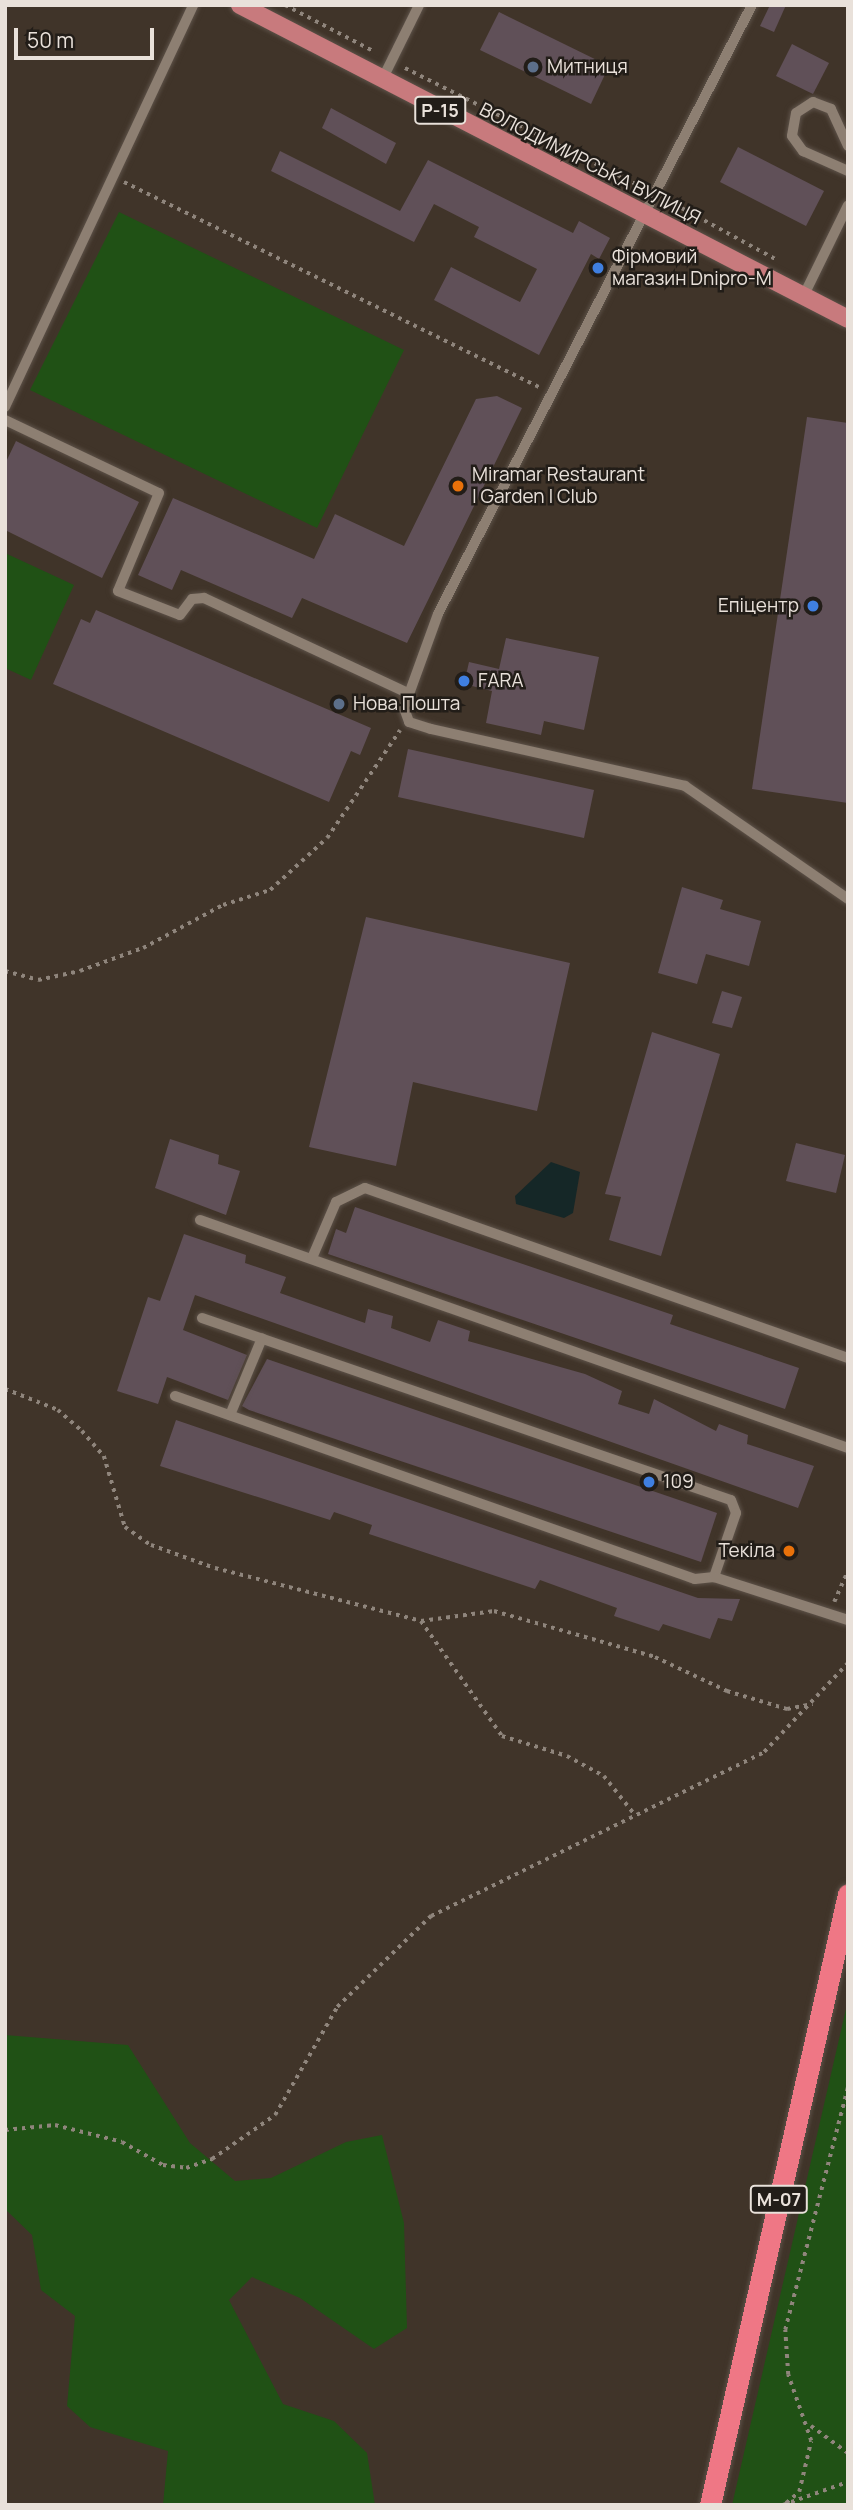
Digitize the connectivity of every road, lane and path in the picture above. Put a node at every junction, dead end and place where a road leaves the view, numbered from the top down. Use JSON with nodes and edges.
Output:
{"nodes":[{"id":1,"x":192,"y":5,"type":"edge"},
{"id":2,"x":240,"y":5,"type":"edge"},
{"id":3,"x":285,"y":5,"type":"edge"},
{"id":4,"x":419,"y":5,"type":"edge"},
{"id":5,"x":752,"y":5,"type":"edge"},
{"id":6,"x":390,"y":60,"type":"junction"},
{"id":7,"x":382,"y":80,"type":"junction"},
{"id":8,"x":848,"y":146,"type":"edge"},
{"id":9,"x":848,"y":171,"type":"edge"},
{"id":10,"x":113,"y":176,"type":"junction"},
{"id":11,"x":657,"y":194,"type":"junction"},
{"id":12,"x":848,"y":205,"type":"edge"},
{"id":13,"x":642,"y":214,"type":"junction"},
{"id":14,"x":809,"y":278,"type":"junction"},
{"id":15,"x":803,"y":297,"type":"junction"},
{"id":16,"x":848,"y":319,"type":"edge"},
{"id":17,"x":550,"y":393,"type":"junction"},
{"id":18,"x":5,"y":407,"type":"edge"},
{"id":19,"x":5,"y":420,"type":"edge"},
{"id":20,"x":406,"y":692,"type":"junction"},
{"id":21,"x":409,"y":722,"type":"junction"},
{"id":22,"x":848,"y":899,"type":"edge"},
{"id":23,"x":5,"y":971,"type":"edge"},
{"id":24,"x":200,"y":1220,"type":"dead end"},
{"id":25,"x":312,"y":1258,"type":"junction"},
{"id":26,"x":202,"y":1318,"type":"dead end"},
{"id":27,"x":262,"y":1338,"type":"junction"},
{"id":28,"x":848,"y":1358,"type":"edge"},
{"id":29,"x":5,"y":1389,"type":"edge"},
{"id":30,"x":175,"y":1396,"type":"dead end"},
{"id":31,"x":230,"y":1415,"type":"junction"},
{"id":32,"x":848,"y":1448,"type":"edge"},
{"id":33,"x":848,"y":1570,"type":"edge"},
{"id":34,"x":715,"y":1577,"type":"junction"},
{"id":35,"x":829,"y":1614,"type":"junction"},
{"id":36,"x":848,"y":1620,"type":"edge"},
{"id":37,"x":421,"y":1621,"type":"junction"},
{"id":38,"x":848,"y":1663,"type":"edge"},
{"id":39,"x":814,"y":1703,"type":"junction"},
{"id":40,"x":636,"y":1816,"type":"junction"},
{"id":41,"x":848,"y":1894,"type":"edge"},
{"id":42,"x":848,"y":2086,"type":"edge"},
{"id":43,"x":5,"y":2130,"type":"edge"},
{"id":44,"x":811,"y":2426,"type":"junction"},
{"id":45,"x":848,"y":2453,"type":"edge"},
{"id":46,"x":848,"y":2482,"type":"edge"},
{"id":47,"x":785,"y":2504,"type":"edge"},
{"id":48,"x":710,"y":2505,"type":"edge"}],
"edges":[{"from":1,"to":10,"type":"lane"},
{"from":2,"to":7,"type":"main road","name":"ВОЛОДИМИРСЬКА ВУЛИЦЯ","number":"Р-15"},
{"from":3,"to":6,"type":"path"},
{"from":4,"to":6,"type":"lane"},
{"from":5,"to":11,"type":"lane"},
{"from":6,"to":7,"type":"lane"},
{"from":6,"to":11,"type":"path"},
{"from":7,"to":13,"type":"main road","name":"ВОЛОДИМИРСЬКА ВУЛИЦЯ","number":"Р-15"},
{"from":8,"to":9,"type":"lane"},
{"from":10,"to":17,"type":"path"},
{"from":10,"to":18,"type":"lane"},
{"from":11,"to":13,"type":"lane"},
{"from":11,"to":14,"type":"path"},
{"from":12,"to":14,"type":"lane"},
{"from":13,"to":15,"type":"main road","name":"ВОЛОДИМИРСЬКА ВУЛИЦЯ","number":"Р-15"},
{"from":13,"to":17,"type":"lane"},
{"from":14,"to":15,"type":"lane"},
{"from":15,"to":16,"type":"main road","name":"ВОЛОДИМИРСЬКА ВУЛИЦЯ","number":"Р-15"},
{"from":17,"to":20,"type":"lane"},
{"from":19,"to":20,"type":"lane"},
{"from":20,"to":21,"type":"lane"},
{"from":21,"to":22,"type":"lane"},
{"from":21,"to":23,"type":"path"},
{"from":24,"to":25,"type":"lane"},
{"from":25,"to":28,"type":"lane"},
{"from":25,"to":32,"type":"lane"},
{"from":26,"to":27,"type":"lane"},
{"from":27,"to":31,"type":"lane"},
{"from":27,"to":34,"type":"lane"},
{"from":29,"to":37,"type":"path"},
{"from":30,"to":31,"type":"lane"},
{"from":31,"to":34,"type":"lane"},
{"from":33,"to":35,"type":"path"},
{"from":34,"to":35,"type":"lane"},
{"from":35,"to":36,"type":"lane"},
{"from":37,"to":39,"type":"path"},
{"from":37,"to":40,"type":"path"},
{"from":38,"to":39,"type":"path"},
{"from":39,"to":40,"type":"path"},
{"from":40,"to":43,"type":"path"},
{"from":41,"to":48,"type":"highway","number":"М-07"},
{"from":42,"to":44,"type":"path"},
{"from":44,"to":45,"type":"path"},
{"from":44,"to":47,"type":"path"},
{"from":46,"to":47,"type":"path"}]}
